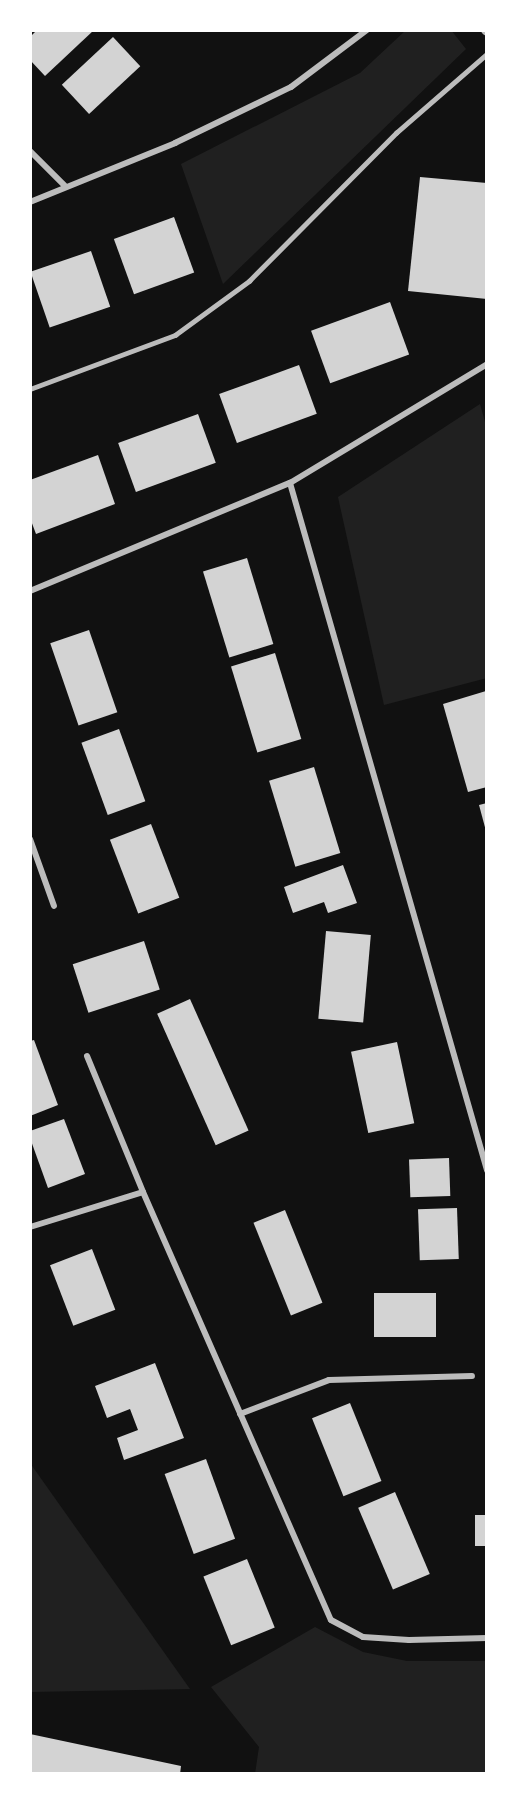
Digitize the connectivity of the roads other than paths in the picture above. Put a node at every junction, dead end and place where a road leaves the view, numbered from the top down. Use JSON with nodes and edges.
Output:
{"nodes":[{"id":1,"x":367,"y":30,"type":"edge"},
{"id":2,"x":487,"y":54,"type":"edge"},
{"id":3,"x":30,"y":151,"type":"edge"},
{"id":4,"x":65,"y":186,"type":"junction"},
{"id":5,"x":30,"y":202,"type":"edge"},
{"id":6,"x":487,"y":364,"type":"edge"},
{"id":7,"x":30,"y":388,"type":"edge"},
{"id":8,"x":290,"y":483,"type":"junction"},
{"id":9,"x":30,"y":591,"type":"edge"},
{"id":10,"x":30,"y":839,"type":"edge"},
{"id":11,"x":54,"y":906,"type":"dead end"},
{"id":12,"x":87,"y":1056,"type":"dead end"},
{"id":13,"x":487,"y":1170,"type":"edge"},
{"id":14,"x":143,"y":1192,"type":"junction"},
{"id":15,"x":30,"y":1227,"type":"edge"},
{"id":16,"x":472,"y":1376,"type":"dead end"},
{"id":17,"x":240,"y":1414,"type":"junction"},
{"id":18,"x":487,"y":1638,"type":"edge"}],
"edges":[{"from":1,"to":4,"type":"street"},
{"from":2,"to":7,"type":"lane"},
{"from":3,"to":4,"type":"street"},
{"from":4,"to":5,"type":"street"},
{"from":6,"to":8,"type":"street"},
{"from":8,"to":9,"type":"street"},
{"from":8,"to":13,"type":"street"},
{"from":10,"to":11,"type":"street"},
{"from":12,"to":14,"type":"street"},
{"from":14,"to":15,"type":"street"},
{"from":14,"to":17,"type":"street"},
{"from":16,"to":17,"type":"street"},
{"from":17,"to":18,"type":"street"}]}
